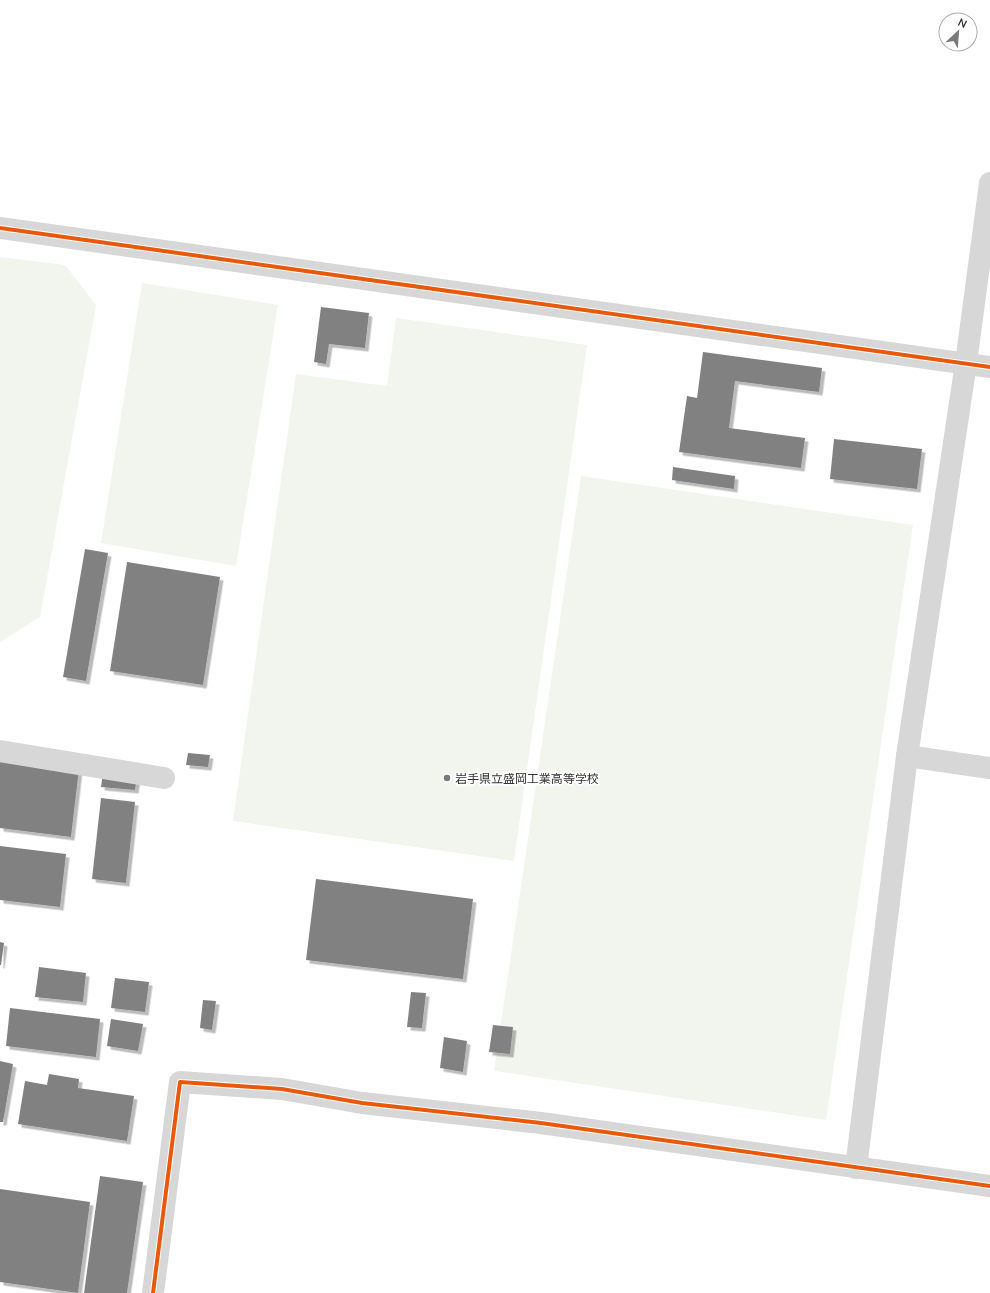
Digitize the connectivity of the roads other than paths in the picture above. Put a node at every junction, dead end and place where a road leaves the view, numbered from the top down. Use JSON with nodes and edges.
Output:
{"nodes":[{"id":1,"x":990,"y":183,"type":"edge"},
{"id":2,"x":0,"y":228,"type":"edge"},
{"id":3,"x":966,"y":363,"type":"junction"},
{"id":4,"x":990,"y":367,"type":"edge"},
{"id":5,"x":0,"y":751,"type":"edge"},
{"id":6,"x":907,"y":756,"type":"junction"},
{"id":7,"x":990,"y":768,"type":"edge"},
{"id":8,"x":164,"y":778,"type":"dead end"},
{"id":9,"x":856,"y":1168,"type":"junction"},
{"id":10,"x":990,"y":1186,"type":"edge"},
{"id":11,"x":153,"y":1293,"type":"edge"}],
"edges":[{"from":1,"to":3,"type":"street"},
{"from":2,"to":3,"type":"street"},
{"from":3,"to":4,"type":"street"},
{"from":3,"to":6,"type":"street"},
{"from":5,"to":8,"type":"street"},
{"from":6,"to":7,"type":"street"},
{"from":6,"to":9,"type":"street"},
{"from":9,"to":10,"type":"street"},
{"from":9,"to":11,"type":"street"}]}
